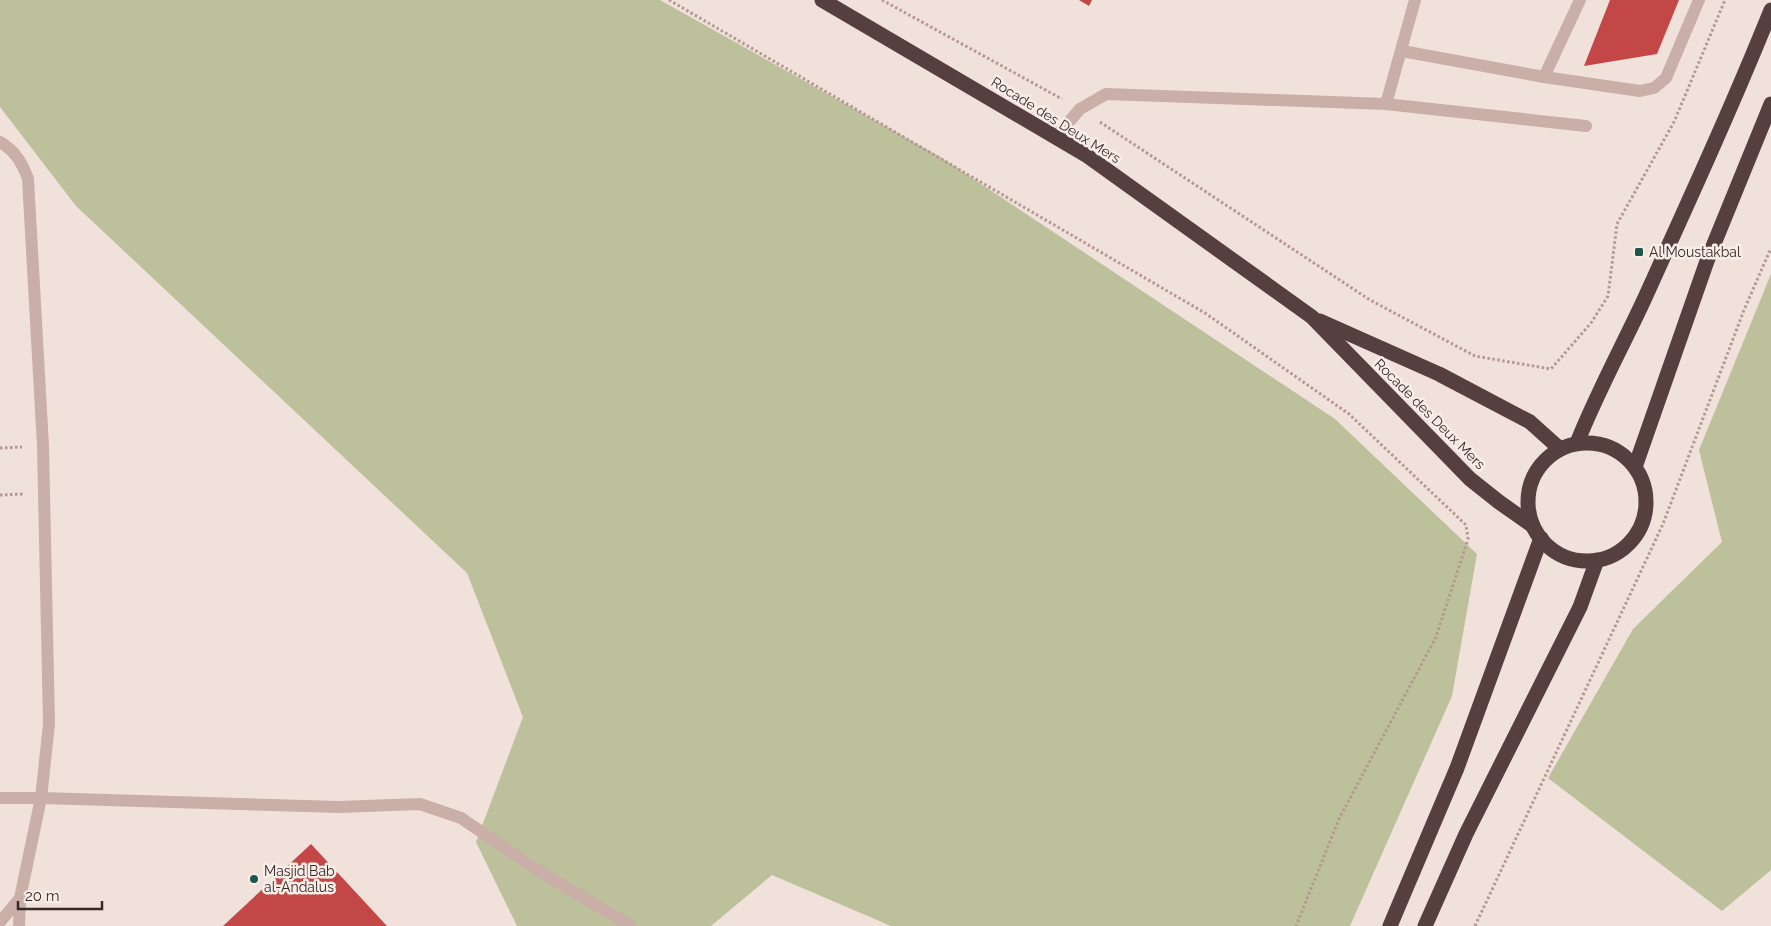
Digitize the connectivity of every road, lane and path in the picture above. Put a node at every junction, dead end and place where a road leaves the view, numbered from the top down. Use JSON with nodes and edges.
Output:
{"nodes":[{"id":1,"x":669,"y":0,"type":"edge"},
{"id":2,"x":822,"y":0,"type":"edge"},
{"id":3,"x":882,"y":0,"type":"edge"},
{"id":4,"x":1415,"y":0,"type":"edge"},
{"id":5,"x":1580,"y":0,"type":"edge"},
{"id":6,"x":1698,"y":0,"type":"edge"},
{"id":7,"x":1725,"y":0,"type":"edge"},
{"id":8,"x":1771,"y":10,"type":"edge"},
{"id":9,"x":1402,"y":50,"type":"junction"},
{"id":10,"x":1544,"y":77,"type":"junction"},
{"id":11,"x":1386,"y":104,"type":"junction"},
{"id":12,"x":1771,"y":104,"type":"edge"},
{"id":13,"x":1080,"y":109,"type":"junction"},
{"id":14,"x":1586,"y":126,"type":"dead end"},
{"id":15,"x":1056,"y":137,"type":"junction"},
{"id":16,"x":0,"y":142,"type":"edge"},
{"id":17,"x":1771,"y":248,"type":"edge"},
{"id":18,"x":1312,"y":317,"type":"junction"},
{"id":19,"x":1577,"y":443,"type":"junction"},
{"id":20,"x":1559,"y":448,"type":"junction"},
{"id":21,"x":1635,"y":468,"type":"junction"},
{"id":22,"x":1537,"y":532,"type":"junction"},
{"id":23,"x":1597,"y":560,"type":"junction"},
{"id":24,"x":0,"y":798,"type":"edge"},
{"id":25,"x":41,"y":798,"type":"junction"},
{"id":26,"x":20,"y":898,"type":"junction"},
{"id":27,"x":0,"y":922,"type":"edge"},
{"id":28,"x":19,"y":926,"type":"edge"},
{"id":29,"x":632,"y":926,"type":"edge"},
{"id":30,"x":1296,"y":926,"type":"edge"},
{"id":31,"x":1390,"y":926,"type":"edge"},
{"id":32,"x":1425,"y":926,"type":"edge"},
{"id":33,"x":1475,"y":926,"type":"edge"}],
"edges":[{"from":1,"to":30,"type":"path"},
{"from":2,"to":15,"type":"highway","name":"Rocade des Deux Mers"},
{"from":3,"to":13,"type":"path"},
{"from":4,"to":9,"type":"street"},
{"from":5,"to":10,"type":"street"},
{"from":6,"to":10,"type":"street"},
{"from":7,"to":13,"type":"path"},
{"from":8,"to":19,"type":"highway"},
{"from":9,"to":10,"type":"street"},
{"from":9,"to":11,"type":"street"},
{"from":11,"to":13,"type":"street"},
{"from":11,"to":14,"type":"street"},
{"from":12,"to":21,"type":"highway"},
{"from":13,"to":15,"type":"street"},
{"from":15,"to":18,"type":"highway","name":"Rocade des Deux Mers"},
{"from":16,"to":25,"type":"street"},
{"from":17,"to":33,"type":"path"},
{"from":18,"to":20,"type":"highway","name":"Rocade des Deux Mers"},
{"from":18,"to":22,"type":"highway","name":"Rocade des Deux Mers"},
{"from":19,"to":20,"type":"highway"},
{"from":19,"to":21,"type":"highway"},
{"from":20,"to":22,"type":"highway"},
{"from":21,"to":23,"type":"highway"},
{"from":22,"to":23,"type":"highway"},
{"from":22,"to":31,"type":"highway"},
{"from":23,"to":32,"type":"highway"},
{"from":24,"to":25,"type":"street"},
{"from":25,"to":26,"type":"street"},
{"from":25,"to":29,"type":"street"},
{"from":26,"to":27,"type":"street"},
{"from":26,"to":28,"type":"street"}]}
